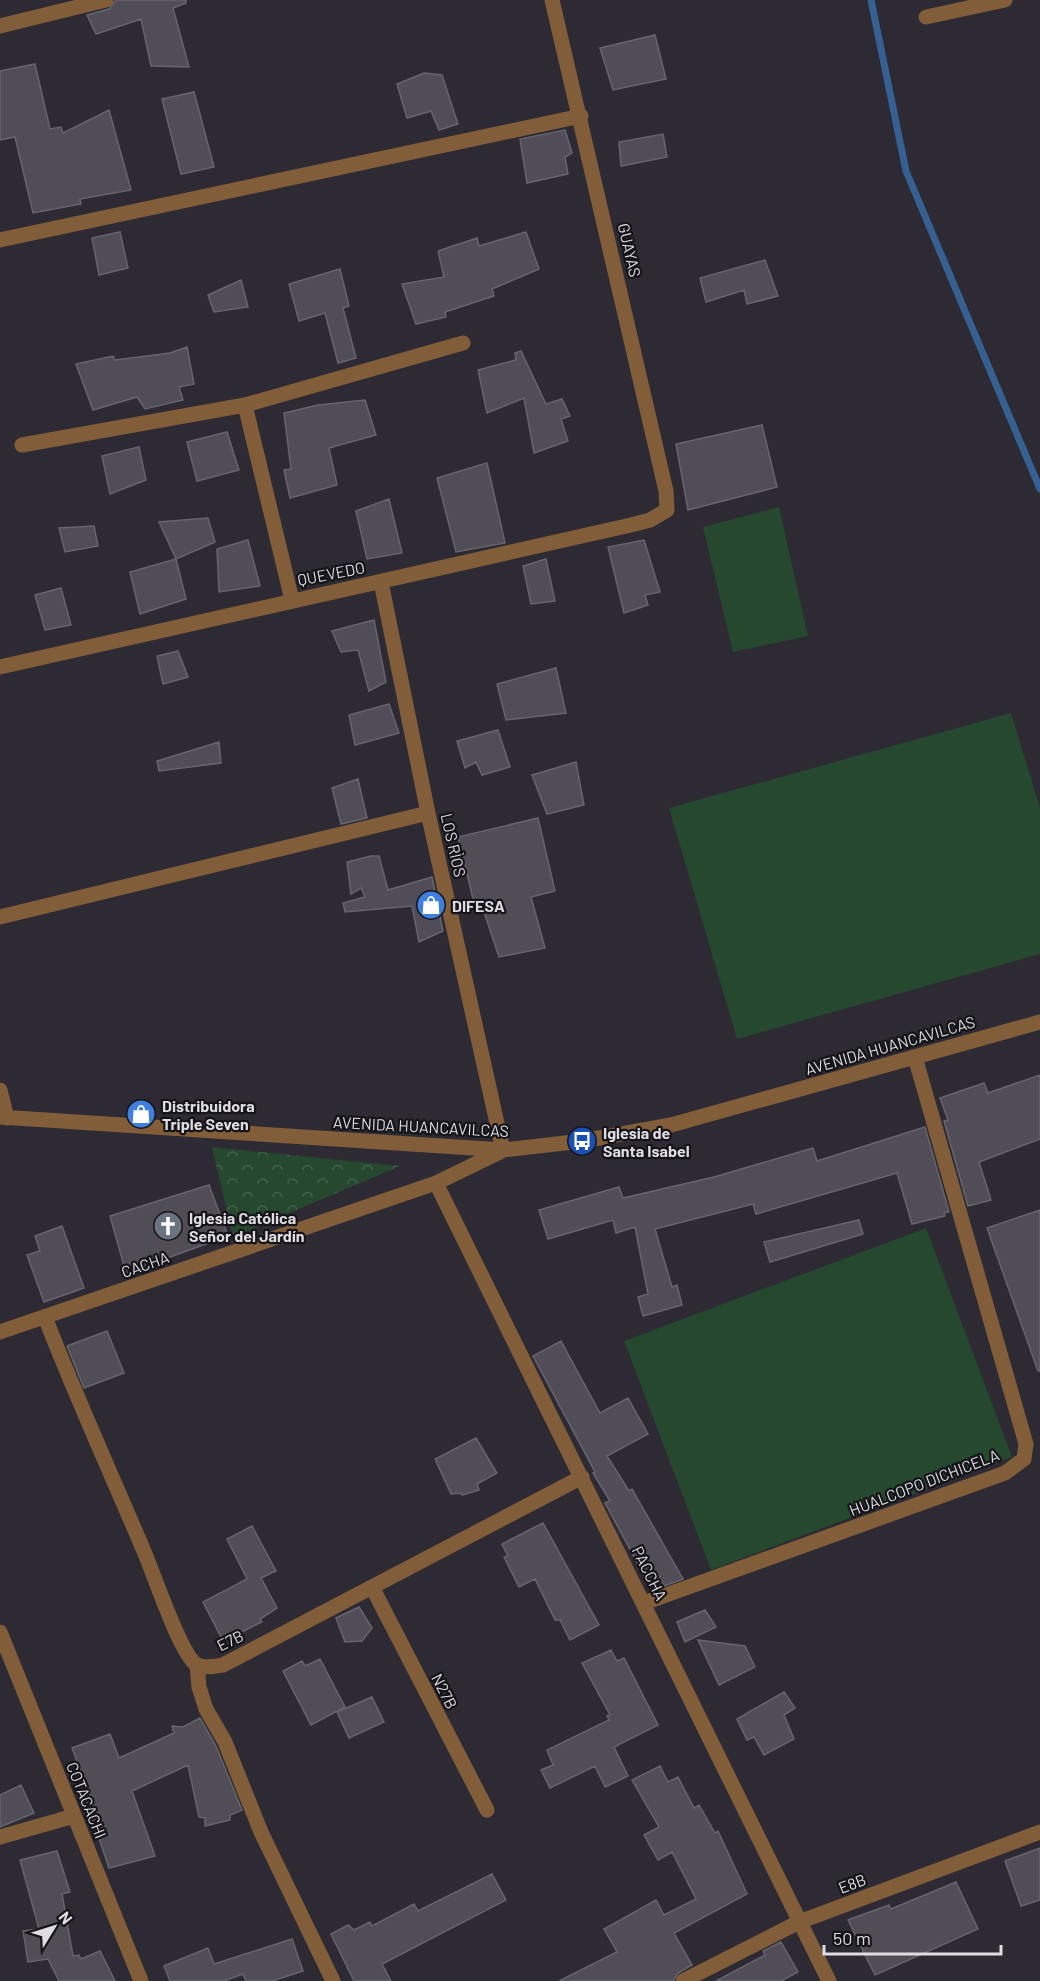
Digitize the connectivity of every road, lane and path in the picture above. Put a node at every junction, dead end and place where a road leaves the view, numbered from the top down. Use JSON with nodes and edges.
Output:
{"nodes":[{"id":1,"x":106,"y":0,"type":"edge"},
{"id":2,"x":552,"y":0,"type":"edge"},
{"id":3,"x":1005,"y":0,"type":"edge"},
{"id":4,"x":926,"y":17,"type":"dead end"},
{"id":5,"x":0,"y":26,"type":"edge"},
{"id":6,"x":581,"y":116,"type":"junction"},
{"id":7,"x":0,"y":240,"type":"edge"},
{"id":8,"x":463,"y":343,"type":"dead end"},
{"id":9,"x":244,"y":405,"type":"junction"},
{"id":10,"x":22,"y":445,"type":"dead end"},
{"id":11,"x":667,"y":510,"type":"joint"},
{"id":12,"x":381,"y":582,"type":"junction"},
{"id":13,"x":292,"y":600,"type":"junction"},
{"id":14,"x":0,"y":667,"type":"edge"},
{"id":15,"x":428,"y":813,"type":"junction"},
{"id":16,"x":0,"y":917,"type":"edge"},
{"id":17,"x":1040,"y":1022,"type":"edge"},
{"id":18,"x":915,"y":1057,"type":"junction"},
{"id":19,"x":0,"y":1090,"type":"edge"},
{"id":20,"x":3,"y":1118,"type":"edge"},
{"id":21,"x":503,"y":1150,"type":"junction"},
{"id":22,"x":436,"y":1183,"type":"junction"},
{"id":23,"x":45,"y":1317,"type":"junction"},
{"id":24,"x":0,"y":1332,"type":"edge"},
{"id":25,"x":582,"y":1478,"type":"junction"},
{"id":26,"x":372,"y":1587,"type":"junction"},
{"id":27,"x":645,"y":1603,"type":"junction"},
{"id":28,"x":0,"y":1632,"type":"edge"},
{"id":29,"x":197,"y":1665,"type":"junction"},
{"id":30,"x":487,"y":1810,"type":"dead end"},
{"id":31,"x":74,"y":1816,"type":"junction"},
{"id":32,"x":1040,"y":1832,"type":"edge"},
{"id":33,"x":0,"y":1837,"type":"edge"},
{"id":34,"x":799,"y":1922,"type":"junction"},
{"id":35,"x":141,"y":1981,"type":"edge"},
{"id":36,"x":333,"y":1981,"type":"edge"},
{"id":37,"x":683,"y":1981,"type":"edge"},
{"id":38,"x":829,"y":1981,"type":"edge"}],
"edges":[{"from":1,"to":5,"type":"street"},
{"from":2,"to":6,"type":"street","name":"GUAYAS"},
{"from":3,"to":4,"type":"street"},
{"from":6,"to":7,"type":"street"},
{"from":6,"to":11,"type":"street","name":"GUAYAS"},
{"from":8,"to":9,"type":"street"},
{"from":9,"to":10,"type":"street"},
{"from":9,"to":13,"type":"street"},
{"from":11,"to":12,"type":"street","name":"QUEVEDO"},
{"from":12,"to":13,"type":"street","name":"QUEVEDO"},
{"from":12,"to":15,"type":"street","name":"LOS RÌOS"},
{"from":13,"to":14,"type":"street","name":"QUEVEDO"},
{"from":15,"to":16,"type":"street"},
{"from":15,"to":21,"type":"street","name":"LOS RÌOS"},
{"from":17,"to":18,"type":"street","name":"AVENIDA HUANCAVILCAS"},
{"from":18,"to":21,"type":"street","name":"AVENIDA HUANCAVILCAS"},
{"from":18,"to":27,"type":"street","name":"HUALCOPO DICHICELA"},
{"from":19,"to":20,"type":"street"},
{"from":20,"to":21,"type":"street","name":"AVENIDA HUANCAVILCAS"},
{"from":21,"to":22,"type":"street","name":"CACHA"},
{"from":22,"to":23,"type":"street","name":"CACHA"},
{"from":22,"to":25,"type":"street","name":"PACCHA"},
{"from":23,"to":24,"type":"street","name":"CACHA"},
{"from":23,"to":29,"type":"street"},
{"from":25,"to":26,"type":"street","name":"E7B"},
{"from":25,"to":27,"type":"street","name":"PACCHA"},
{"from":26,"to":29,"type":"street","name":"E7B"},
{"from":26,"to":30,"type":"street","name":"N27B"},
{"from":27,"to":34,"type":"street","name":"PACCHA"},
{"from":28,"to":31,"type":"street","name":"COTACACHI"},
{"from":29,"to":36,"type":"street"},
{"from":31,"to":33,"type":"street"},
{"from":31,"to":35,"type":"street","name":"COTACACHI"},
{"from":32,"to":34,"type":"street","name":"E8B"},
{"from":34,"to":37,"type":"street","name":"E8B"},
{"from":34,"to":38,"type":"street","name":"PACCHA"}]}
